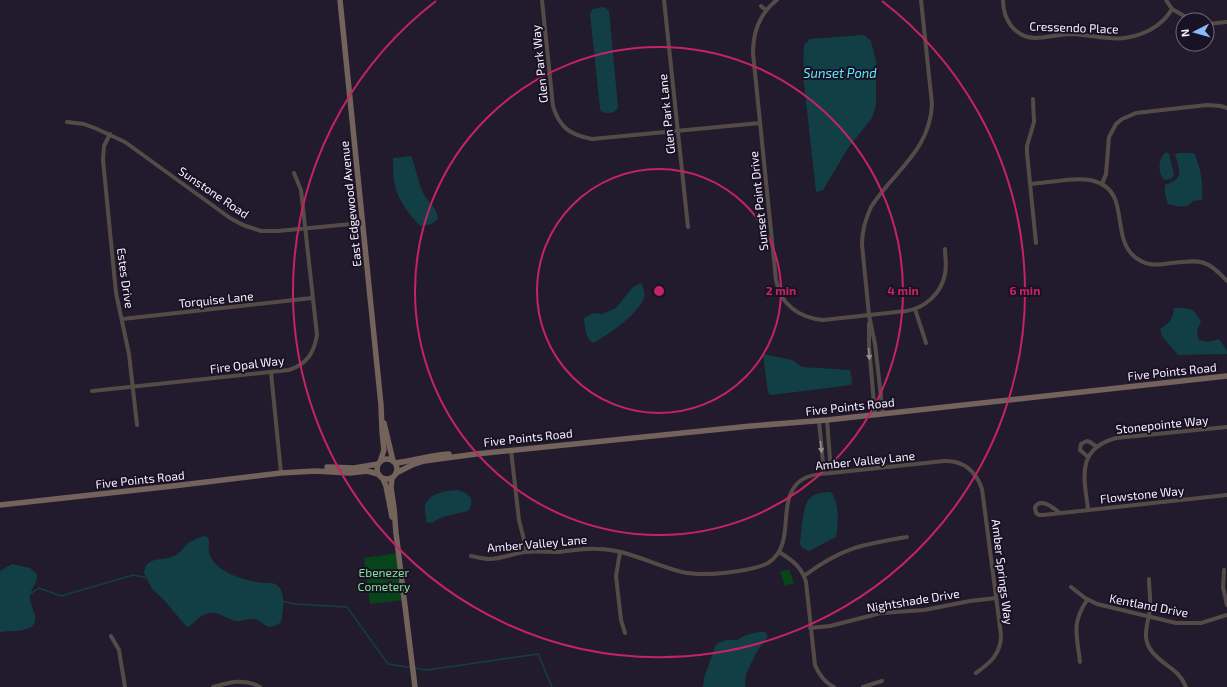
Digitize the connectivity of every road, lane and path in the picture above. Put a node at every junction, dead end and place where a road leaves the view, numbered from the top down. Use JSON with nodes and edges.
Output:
{"nodes":[{"id":1,"x":340,"y":0,"type":"edge"},
{"id":2,"x":542,"y":0,"type":"edge"},
{"id":3,"x":664,"y":0,"type":"edge"},
{"id":4,"x":777,"y":0,"type":"edge"},
{"id":5,"x":921,"y":0,"type":"edge"},
{"id":6,"x":1003,"y":0,"type":"edge"},
{"id":7,"x":1166,"y":0,"type":"edge"},
{"id":8,"x":761,"y":6,"type":"dead end"},
{"id":9,"x":1172,"y":9,"type":"junction"},
{"id":10,"x":766,"y":10,"type":"junction"},
{"id":11,"x":1177,"y":12,"type":"edge"},
{"id":12,"x":1227,"y":22,"type":"edge"},
{"id":13,"x":1215,"y":23,"type":"edge"},
{"id":14,"x":1033,"y":99,"type":"dead end"},
{"id":15,"x":1227,"y":108,"type":"edge"},
{"id":16,"x":67,"y":122,"type":"dead end"},
{"id":17,"x":760,"y":123,"type":"junction"},
{"id":18,"x":678,"y":131,"type":"junction"},
{"id":19,"x":110,"y":134,"type":"junction"},
{"id":20,"x":294,"y":173,"type":"dead end"},
{"id":21,"x":1030,"y":184,"type":"junction"},
{"id":22,"x":1102,"y":184,"type":"junction"},
{"id":23,"x":362,"y":223,"type":"junction"},
{"id":24,"x":688,"y":227,"type":"dead end"},
{"id":25,"x":306,"y":228,"type":"junction"},
{"id":26,"x":1036,"y":243,"type":"dead end"},
{"id":27,"x":945,"y":249,"type":"dead end"},
{"id":28,"x":1227,"y":281,"type":"edge"},
{"id":29,"x":312,"y":298,"type":"junction"},
{"id":30,"x":915,"y":309,"type":"junction"},
{"id":31,"x":869,"y":315,"type":"junction"},
{"id":32,"x":122,"y":319,"type":"junction"},
{"id":33,"x":926,"y":343,"type":"dead end"},
{"id":34,"x":271,"y":372,"type":"junction"},
{"id":35,"x":1227,"y":376,"type":"edge"},
{"id":36,"x":133,"y":386,"type":"junction"},
{"id":37,"x":92,"y":391,"type":"dead end"},
{"id":38,"x":381,"y":405,"type":"junction"},
{"id":39,"x":883,"y":414,"type":"junction"},
{"id":40,"x":875,"y":415,"type":"junction"},
{"id":41,"x":819,"y":420,"type":"junction"},
{"id":42,"x":826,"y":420,"type":"junction"},
{"id":43,"x":137,"y":425,"type":"dead end"},
{"id":44,"x":1227,"y":427,"type":"edge"},
{"id":45,"x":1096,"y":447,"type":"junction"},
{"id":46,"x":511,"y":450,"type":"junction"},
{"id":47,"x":476,"y":454,"type":"junction"},
{"id":48,"x":1088,"y":457,"type":"junction"},
{"id":49,"x":394,"y":462,"type":"junction"},
{"id":50,"x":379,"y":463,"type":"junction"},
{"id":51,"x":968,"y":468,"type":"joint"},
{"id":52,"x":281,"y":473,"type":"junction"},
{"id":53,"x":396,"y":473,"type":"junction"},
{"id":54,"x":831,"y":473,"type":"junction"},
{"id":55,"x":378,"y":474,"type":"junction"},
{"id":56,"x":824,"y":474,"type":"junction"},
{"id":57,"x":383,"y":478,"type":"junction"},
{"id":58,"x":392,"y":478,"type":"junction"},
{"id":59,"x":1227,"y":495,"type":"edge"},
{"id":60,"x":0,"y":505,"type":"edge"},
{"id":61,"x":1088,"y":509,"type":"junction"},
{"id":62,"x":1060,"y":513,"type":"junction"},
{"id":63,"x":396,"y":533,"type":"junction"},
{"id":64,"x":908,"y":538,"type":"dead end"},
{"id":65,"x":527,"y":552,"type":"junction"},
{"id":66,"x":620,"y":552,"type":"junction"},
{"id":67,"x":779,"y":552,"type":"junction"},
{"id":68,"x":471,"y":556,"type":"dead end"},
{"id":69,"x":1224,"y":570,"type":"dead end"},
{"id":70,"x":804,"y":576,"type":"junction"},
{"id":71,"x":1149,"y":578,"type":"dead end"},
{"id":72,"x":1071,"y":587,"type":"dead end"},
{"id":73,"x":996,"y":598,"type":"junction"},
{"id":74,"x":1088,"y":600,"type":"junction"},
{"id":75,"x":1227,"y":605,"type":"edge"},
{"id":76,"x":1227,"y":615,"type":"edge"},
{"id":77,"x":1148,"y":616,"type":"junction"},
{"id":78,"x":810,"y":628,"type":"junction"},
{"id":79,"x":625,"y":633,"type":"dead end"},
{"id":80,"x":111,"y":636,"type":"dead end"},
{"id":81,"x":1080,"y":662,"type":"dead end"},
{"id":82,"x":976,"y":673,"type":"dead end"},
{"id":83,"x":882,"y":681,"type":"dead end"},
{"id":84,"x":125,"y":687,"type":"edge"},
{"id":85,"x":213,"y":687,"type":"edge"},
{"id":86,"x":260,"y":687,"type":"edge"},
{"id":87,"x":415,"y":687,"type":"edge"},
{"id":88,"x":834,"y":687,"type":"edge"},
{"id":89,"x":863,"y":687,"type":"edge"},
{"id":90,"x":1186,"y":687,"type":"edge"}],
"edges":[{"from":1,"to":23,"type":"street","name":"East Edgewood Avenue"},
{"from":2,"to":18,"type":"street","name":"Glen Park Way"},
{"from":3,"to":18,"type":"street","name":"Glen Park Lane"},
{"from":4,"to":10,"type":"street","name":"Sunset Point Drive"},
{"from":5,"to":31,"type":"street"},
{"from":6,"to":9,"type":"street","name":"Cressendo Place"},
{"from":7,"to":9,"type":"street"},
{"from":8,"to":10,"type":"street"},
{"from":9,"to":11,"type":"street"},
{"from":10,"to":17,"type":"street","name":"Sunset Point Drive"},
{"from":12,"to":13,"type":"street"},
{"from":14,"to":21,"type":"street"},
{"from":15,"to":22,"type":"street"},
{"from":16,"to":19,"type":"street","name":"Sunstone Road"},
{"from":17,"to":18,"type":"street"},
{"from":17,"to":31,"type":"street","name":"Sunset Point Drive"},
{"from":18,"to":24,"type":"street","name":"Glen Park Lane"},
{"from":19,"to":25,"type":"street","name":"Sunstone Road"},
{"from":19,"to":32,"type":"street","name":"Estes Drive"},
{"from":20,"to":25,"type":"street","name":"Fire Opal Way"},
{"from":21,"to":22,"type":"street"},
{"from":21,"to":26,"type":"street"},
{"from":22,"to":28,"type":"street"},
{"from":23,"to":25,"type":"street","name":"Sunstone Road"},
{"from":23,"to":38,"type":"street","name":"East Edgewood Avenue"},
{"from":25,"to":29,"type":"street","name":"Fire Opal Way"},
{"from":27,"to":30,"type":"street"},
{"from":29,"to":32,"type":"street","name":"Torquise Lane"},
{"from":29,"to":34,"type":"street","name":"Fire Opal Way"},
{"from":30,"to":31,"type":"street","name":"Sunset Point Drive"},
{"from":30,"to":33,"type":"street"},
{"from":31,"to":39,"type":"street"},
{"from":31,"to":40,"type":"street","one_way":true},
{"from":32,"to":36,"type":"street","name":"Estes Drive"},
{"from":34,"to":36,"type":"street","name":"Fire Opal Way"},
{"from":34,"to":52,"type":"street"},
{"from":35,"to":39,"type":"street","name":"Five Points Road"},
{"from":36,"to":37,"type":"street","name":"Fire Opal Way"},
{"from":36,"to":43,"type":"street","name":"Estes Drive"},
{"from":38,"to":49,"type":"street","name":"East Edgewood Avenue"},
{"from":38,"to":50,"type":"street","name":"East Edgewood Avenue"},
{"from":39,"to":40,"type":"street","name":"Five Points Road"},
{"from":40,"to":42,"type":"street","name":"Five Points Road"},
{"from":41,"to":42,"type":"street","name":"Five Points Road"},
{"from":41,"to":46,"type":"street","name":"Five Points Road"},
{"from":41,"to":56,"type":"street","one_way":true},
{"from":42,"to":54,"type":"street"},
{"from":44,"to":45,"type":"street","name":"Stonepointe Way"},
{"from":45,"to":48,"type":"street","name":"Stonepointe Way"},
{"from":45,"to":48,"type":"street"},
{"from":46,"to":47,"type":"street","name":"Five Points Road"},
{"from":46,"to":65,"type":"street"},
{"from":47,"to":49,"type":"street"},
{"from":47,"to":53,"type":"street"},
{"from":48,"to":61,"type":"street","name":"Stonepointe Way"},
{"from":49,"to":50,"type":"street"},
{"from":49,"to":53,"type":"street"},
{"from":50,"to":52,"type":"street"},
{"from":50,"to":55,"type":"street"},
{"from":51,"to":54,"type":"street","name":"Amber Valley Lane"},
{"from":51,"to":73,"type":"street","name":"Amber Springs Way"},
{"from":52,"to":55,"type":"street"},
{"from":52,"to":60,"type":"street","name":"Five Points Road"},
{"from":53,"to":58,"type":"street"},
{"from":54,"to":56,"type":"street","name":"Amber Valley Lane"},
{"from":55,"to":57,"type":"street"},
{"from":56,"to":67,"type":"street","name":"Amber Valley Lane"},
{"from":57,"to":58,"type":"street"},
{"from":57,"to":63,"type":"street"},
{"from":58,"to":63,"type":"street"},
{"from":59,"to":61,"type":"street","name":"Flowstone Way"},
{"from":61,"to":62,"type":"street","name":"Flowstone Way"},
{"from":62,"to":62,"type":"street","name":"Flowstone Way"},
{"from":63,"to":87,"type":"street"},
{"from":64,"to":70,"type":"street"},
{"from":65,"to":66,"type":"street","name":"Amber Valley Lane"},
{"from":65,"to":68,"type":"street","name":"Amber Valley Lane"},
{"from":66,"to":67,"type":"street","name":"Amber Valley Lane"},
{"from":66,"to":79,"type":"street"},
{"from":67,"to":70,"type":"street"},
{"from":69,"to":75,"type":"street"},
{"from":70,"to":78,"type":"street"},
{"from":71,"to":77,"type":"street"},
{"from":72,"to":74,"type":"street","name":"Kentland Drive"},
{"from":73,"to":78,"type":"street","name":"Nightshade Drive"},
{"from":73,"to":82,"type":"street","name":"Amber Springs Way"},
{"from":74,"to":77,"type":"street","name":"Kentland Drive"},
{"from":74,"to":81,"type":"street"},
{"from":76,"to":77,"type":"street","name":"Kentland Drive"},
{"from":77,"to":90,"type":"street"},
{"from":78,"to":88,"type":"street"},
{"from":80,"to":84,"type":"street"},
{"from":83,"to":89,"type":"street"},
{"from":85,"to":86,"type":"street"}]}
